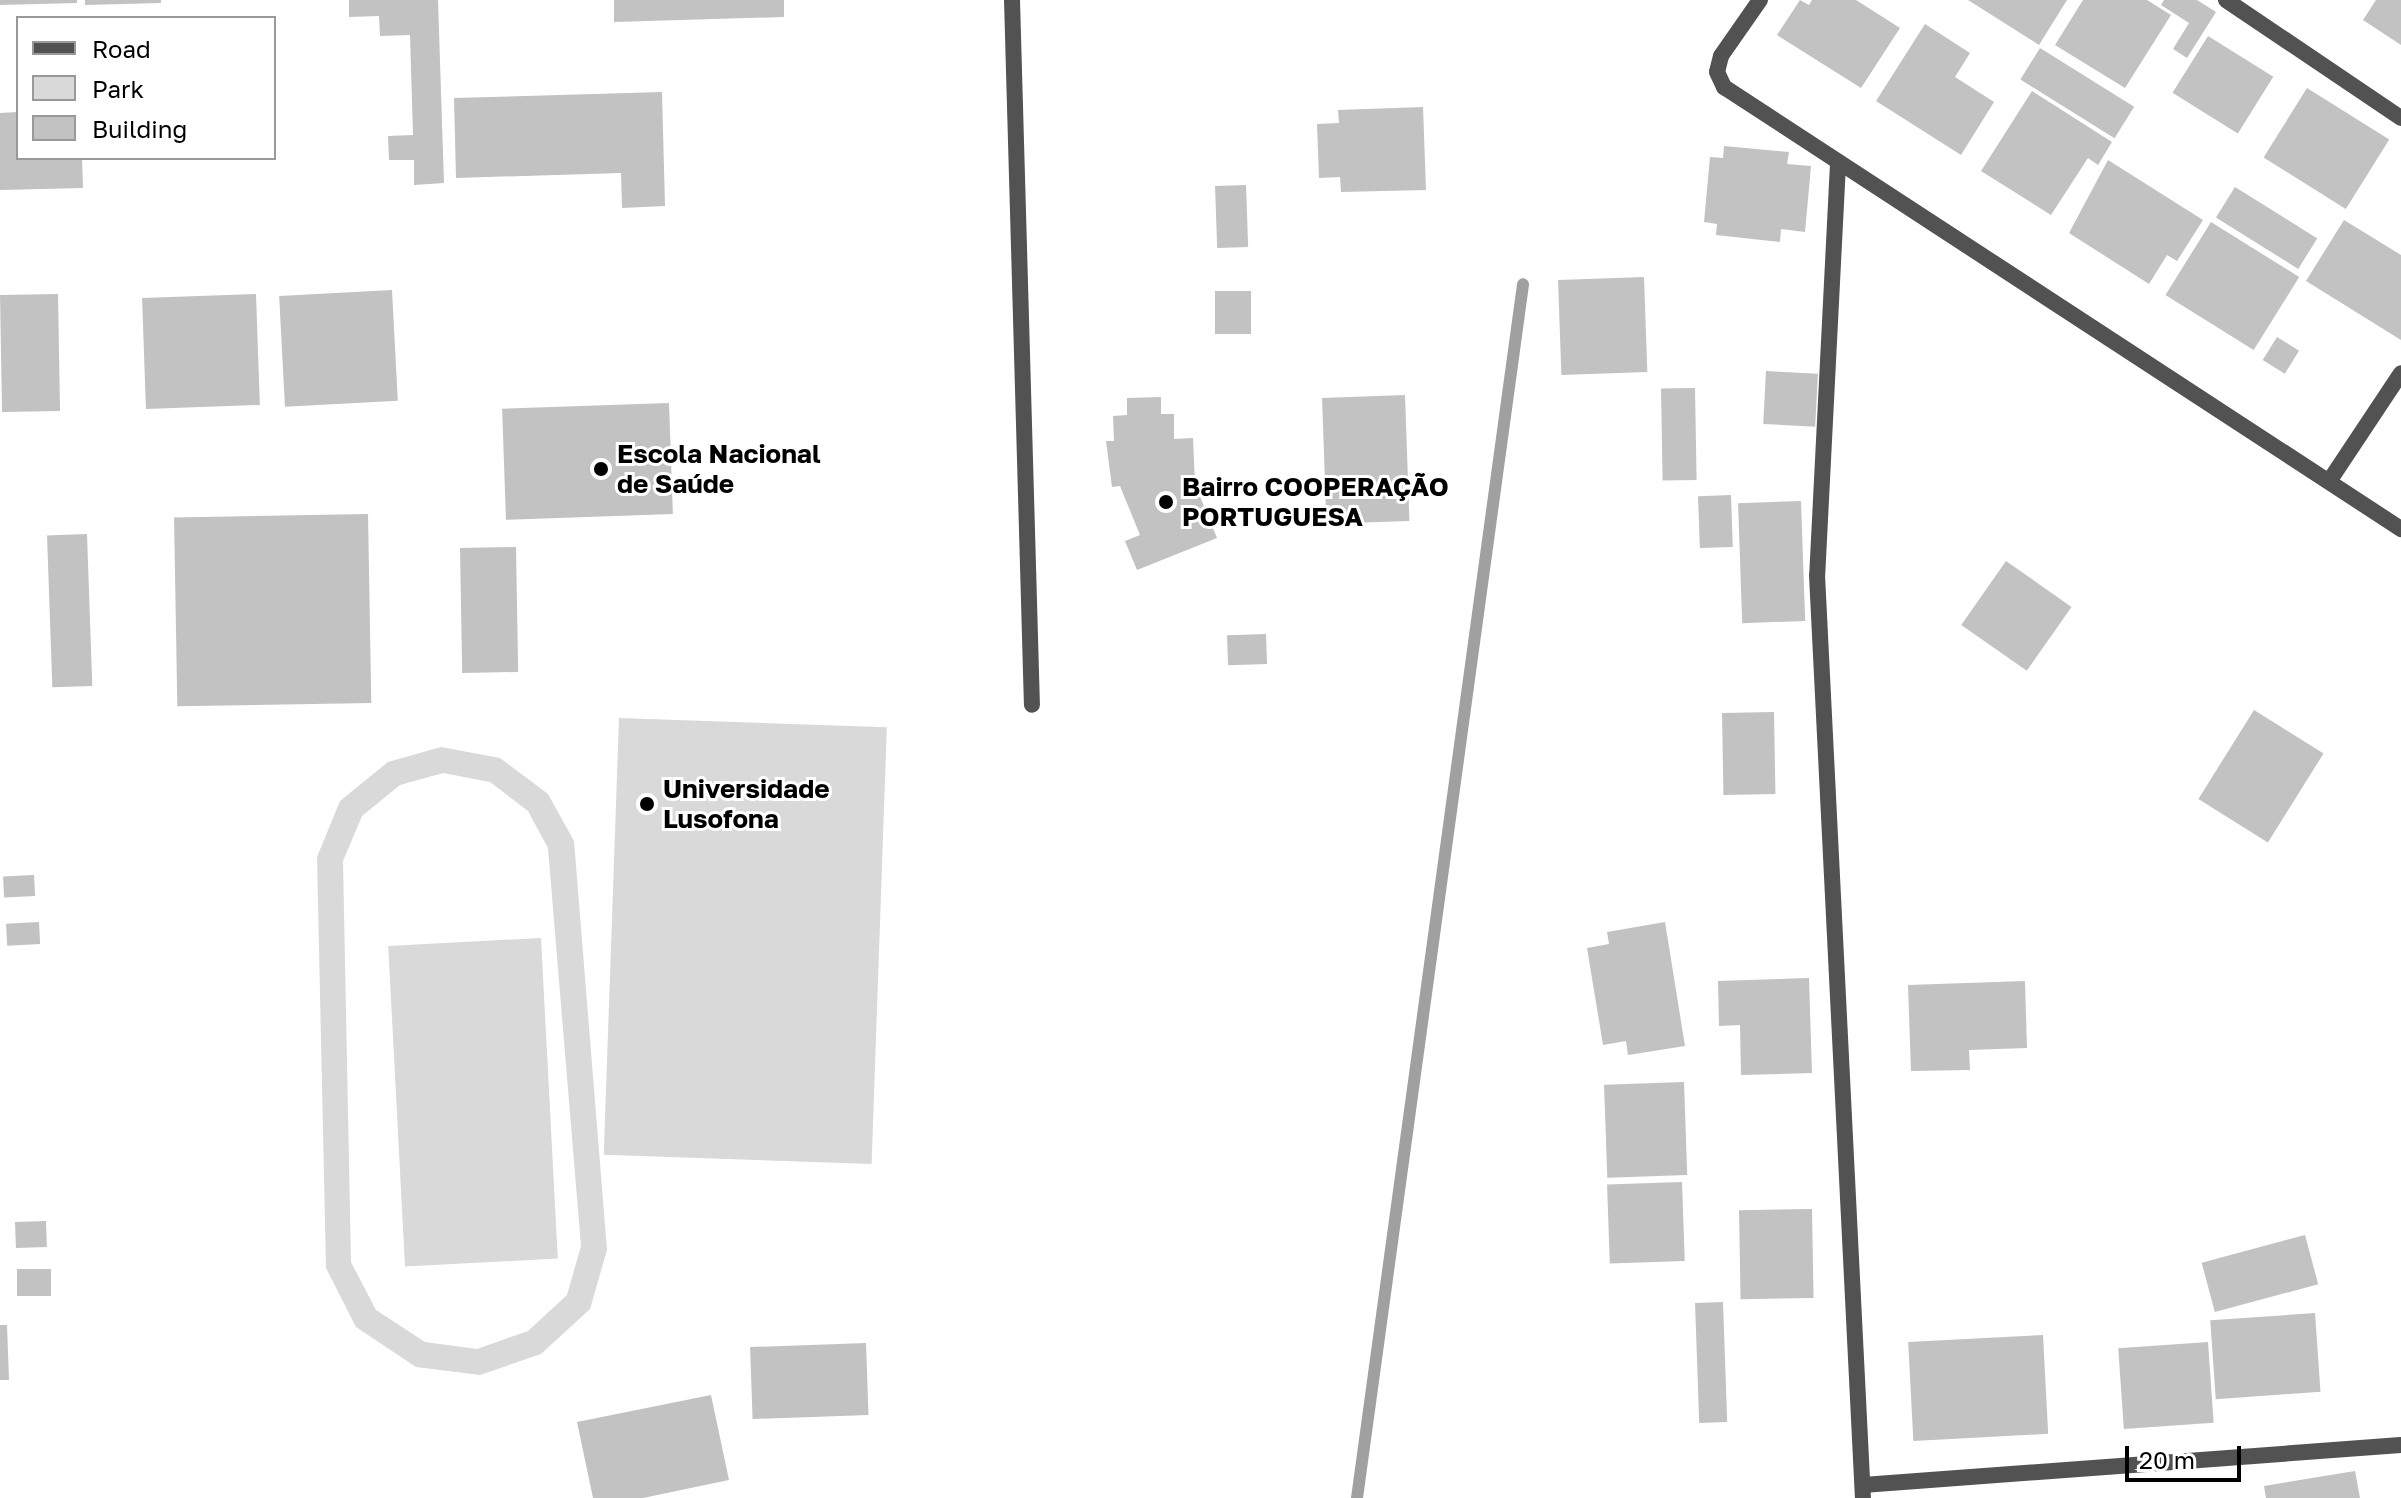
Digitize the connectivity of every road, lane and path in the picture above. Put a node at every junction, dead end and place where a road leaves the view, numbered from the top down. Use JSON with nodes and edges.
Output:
{"nodes":[{"id":1,"x":1012,"y":0,"type":"edge"},
{"id":2,"x":1760,"y":0,"type":"edge"},
{"id":3,"x":2226,"y":0,"type":"edge"},
{"id":4,"x":2401,"y":118,"type":"edge"},
{"id":5,"x":1838,"y":164,"type":"junction"},
{"id":6,"x":2401,"y":373,"type":"edge"},
{"id":7,"x":2330,"y":480,"type":"junction"},
{"id":8,"x":2401,"y":529,"type":"edge"},
{"id":9,"x":1032,"y":705,"type":"dead end"},
{"id":10,"x":2401,"y":1445,"type":"edge"},
{"id":11,"x":1863,"y":1491,"type":"edge"}],
"edges":[{"from":1,"to":9,"type":"street"},
{"from":2,"to":5,"type":"street"},
{"from":3,"to":4,"type":"street"},
{"from":5,"to":7,"type":"street"},
{"from":5,"to":11,"type":"street"},
{"from":6,"to":7,"type":"street"},
{"from":7,"to":8,"type":"street"},
{"from":10,"to":11,"type":"street"}]}
